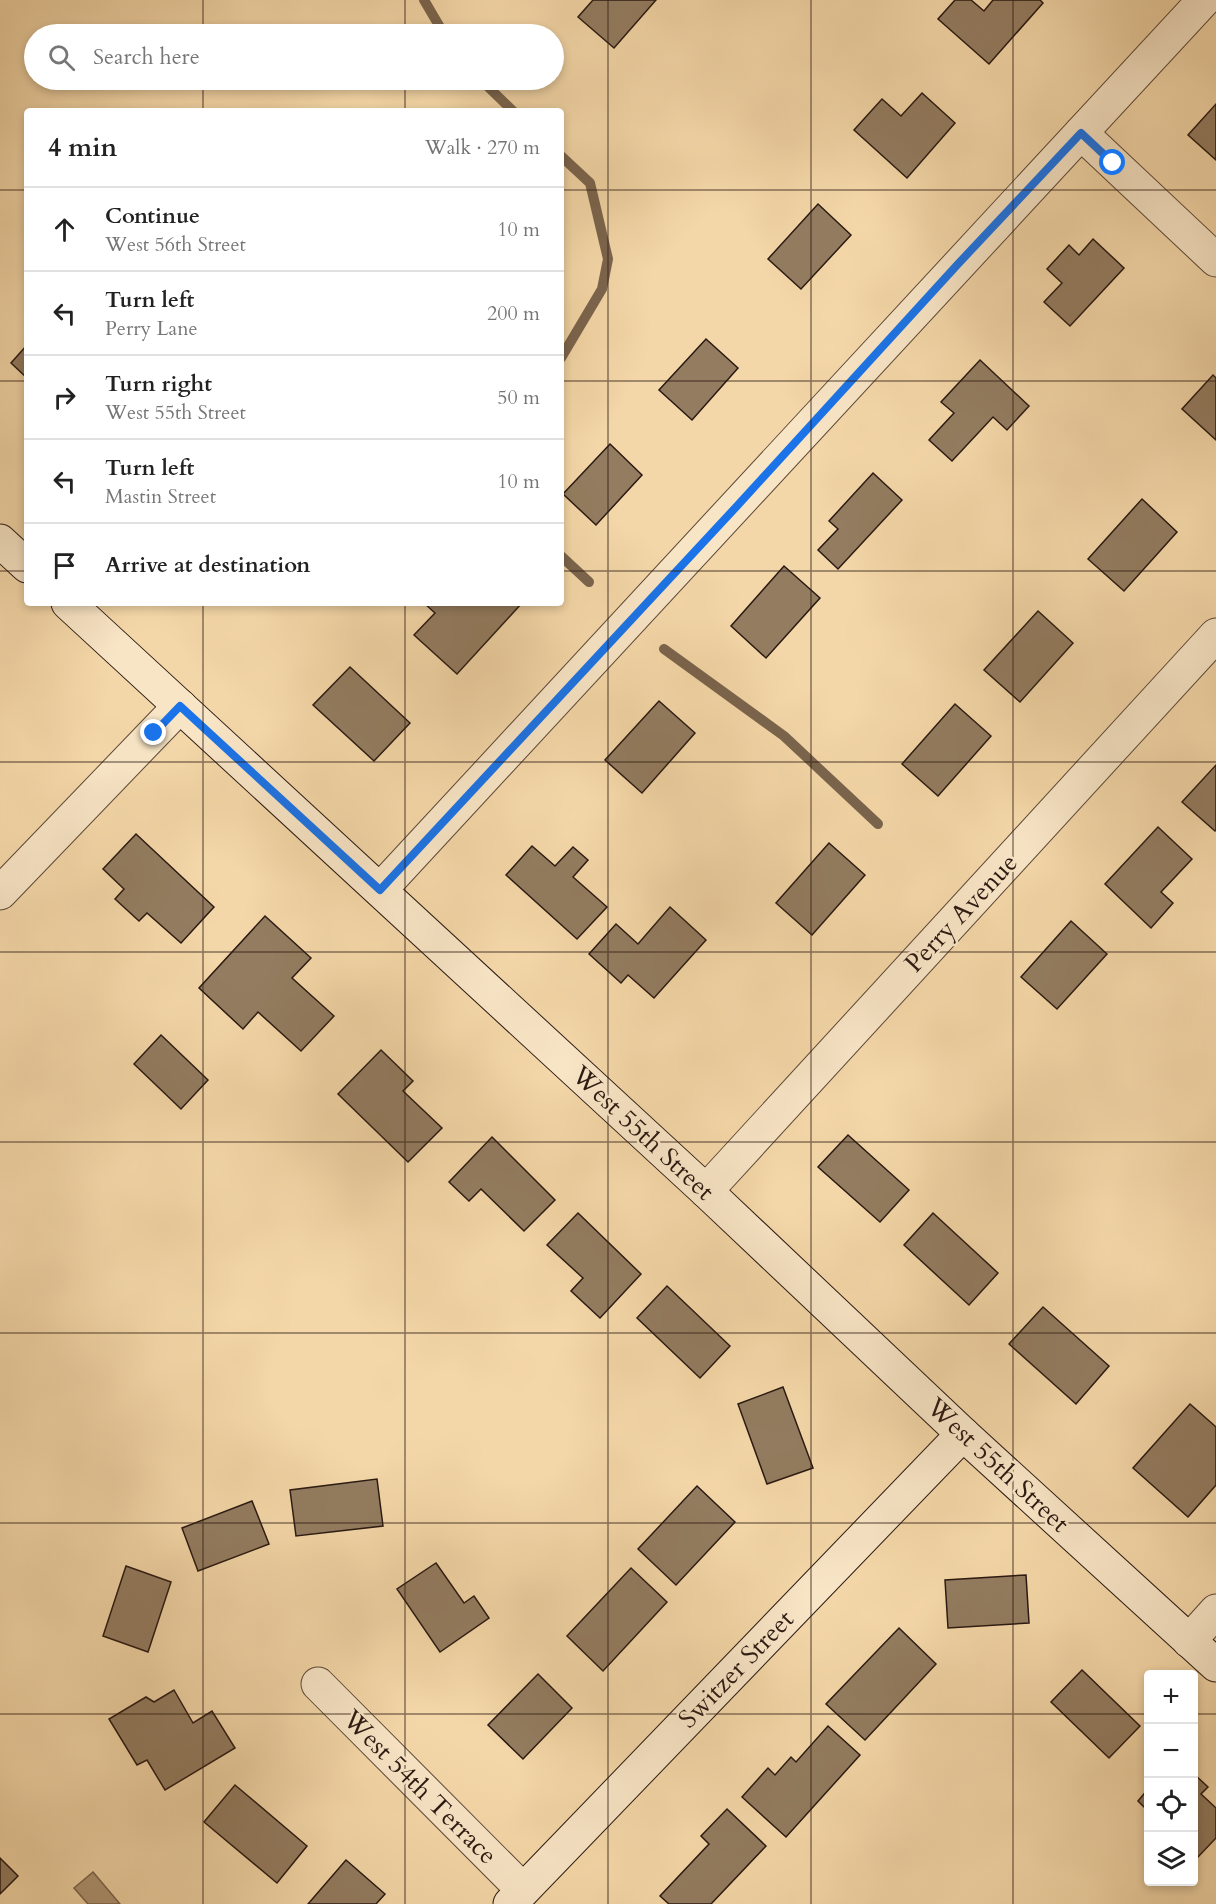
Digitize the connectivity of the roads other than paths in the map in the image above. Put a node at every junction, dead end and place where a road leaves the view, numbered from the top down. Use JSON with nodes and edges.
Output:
{"nodes":[{"id":1,"x":1204,"y":0,"type":"edge"},
{"id":2,"x":1081,"y":133,"type":"junction"},
{"id":3,"x":1216,"y":260,"type":"edge"},
{"id":4,"x":0,"y":541,"type":"edge"},
{"id":5,"x":24,"y":563,"type":"edge"},
{"id":6,"x":71,"y":606,"type":"edge"},
{"id":7,"x":1216,"y":635,"type":"edge"},
{"id":8,"x":180,"y":706,"type":"junction"},
{"id":9,"x":380,"y":890,"type":"junction"},
{"id":10,"x":0,"y":893,"type":"edge"},
{"id":11,"x":706,"y":1191,"type":"junction"},
{"id":12,"x":963,"y":1434,"type":"junction"},
{"id":13,"x":1216,"y":1611,"type":"edge"},
{"id":14,"x":1189,"y":1641,"type":"junction"},
{"id":15,"x":1216,"y":1665,"type":"edge"},
{"id":16,"x":318,"y":1684,"type":"dead end"},
{"id":17,"x":516,"y":1897,"type":"edge"}],
"edges":[{"from":1,"to":2,"type":"street"},
{"from":2,"to":3,"type":"street"},
{"from":2,"to":9,"type":"street"},
{"from":4,"to":5,"type":"street"},
{"from":6,"to":8,"type":"street","name":"West 55th Street"},
{"from":7,"to":11,"type":"street","name":"Perry Avenue"},
{"from":8,"to":9,"type":"street","name":"West 55th Street"},
{"from":8,"to":10,"type":"street"},
{"from":9,"to":11,"type":"street","name":"West 55th Street"},
{"from":11,"to":12,"type":"street","name":"West 55th Street"},
{"from":12,"to":14,"type":"street","name":"West 55th Street"},
{"from":12,"to":17,"type":"street","name":"Switzer Street"},
{"from":13,"to":14,"type":"street"},
{"from":14,"to":15,"type":"street","name":"West 55th Street"},
{"from":16,"to":17,"type":"street","name":"West 54th Terrace"}]}
